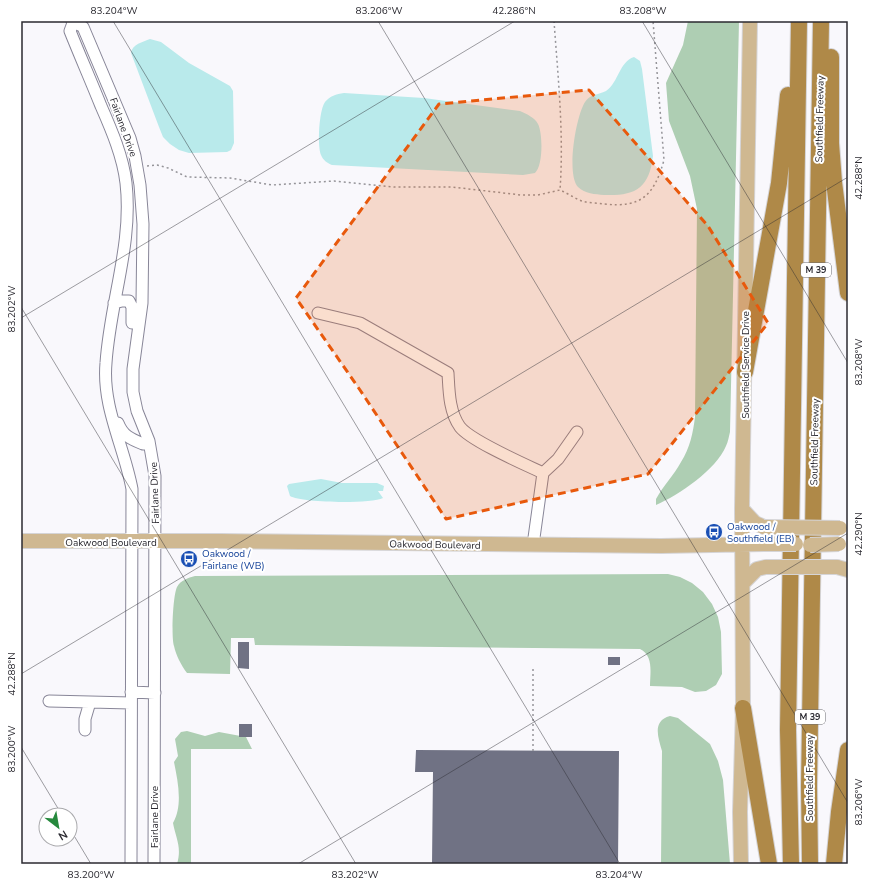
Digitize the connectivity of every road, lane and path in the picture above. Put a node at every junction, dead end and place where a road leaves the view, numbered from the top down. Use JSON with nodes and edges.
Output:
{"nodes":[{"id":1,"x":554,"y":21,"type":"edge"},
{"id":2,"x":653,"y":21,"type":"edge"},
{"id":3,"x":750,"y":21,"type":"edge"},
{"id":4,"x":790,"y":21,"type":"edge"},
{"id":5,"x":799,"y":21,"type":"edge"},
{"id":6,"x":821,"y":21,"type":"edge"},
{"id":7,"x":831,"y":21,"type":"edge"},
{"id":8,"x":73,"y":22,"type":"edge"},
{"id":9,"x":146,"y":166,"type":"dead end"},
{"id":10,"x":560,"y":190,"type":"junction"},
{"id":11,"x":848,"y":293,"type":"edge"},
{"id":12,"x":114,"y":303,"type":"junction"},
{"id":13,"x":318,"y":313,"type":"dead end"},
{"id":14,"x":106,"y":364,"type":"junction"},
{"id":15,"x":133,"y":369,"type":"junction"},
{"id":16,"x":745,"y":372,"type":"junction"},
{"id":17,"x":577,"y":432,"type":"dead end"},
{"id":18,"x":149,"y":441,"type":"junction"},
{"id":19,"x":543,"y":473,"type":"junction"},
{"id":20,"x":742,"y":509,"type":"junction"},
{"id":21,"x":844,"y":527,"type":"edge"},
{"id":22,"x":21,"y":541,"type":"edge"},
{"id":23,"x":132,"y":541,"type":"junction"},
{"id":24,"x":155,"y":542,"type":"junction"},
{"id":25,"x":742,"y":544,"type":"junction"},
{"id":26,"x":843,"y":544,"type":"edge"},
{"id":27,"x":533,"y":545,"type":"junction"},
{"id":28,"x":842,"y":569,"type":"edge"},
{"id":29,"x":742,"y":583,"type":"junction"},
{"id":30,"x":533,"y":669,"type":"dead end"},
{"id":31,"x":155,"y":693,"type":"junction"},
{"id":32,"x":131,"y":697,"type":"junction"},
{"id":33,"x":48,"y":701,"type":"dead end"},
{"id":34,"x":90,"y":702,"type":"junction"},
{"id":35,"x":743,"y":708,"type":"junction"},
{"id":36,"x":85,"y":730,"type":"dead end"},
{"id":37,"x":848,"y":750,"type":"edge"},
{"id":38,"x":533,"y":751,"type":"dead end"},
{"id":39,"x":131,"y":864,"type":"edge"},
{"id":40,"x":154,"y":864,"type":"edge"},
{"id":41,"x":741,"y":864,"type":"edge"},
{"id":42,"x":769,"y":864,"type":"edge"},
{"id":43,"x":791,"y":864,"type":"edge"},
{"id":44,"x":810,"y":864,"type":"edge"},
{"id":45,"x":834,"y":864,"type":"edge"}],
"edges":[{"from":1,"to":10,"type":"path"},
{"from":2,"to":10,"type":"path"},
{"from":3,"to":16,"type":"main road","name":"Southfield Service Drive"},
{"from":4,"to":16,"type":"highway"},
{"from":5,"to":43,"type":"highway","name":"Southfield Freeway","number":"M 39"},
{"from":6,"to":44,"type":"highway","name":"Southfield Freeway","number":"M 39"},
{"from":7,"to":11,"type":"highway"},
{"from":8,"to":12,"type":"street","name":"Fairlane Drive"},
{"from":8,"to":15,"type":"street","name":"Fairlane Drive"},
{"from":9,"to":10,"type":"path"},
{"from":12,"to":14,"type":"street","name":"Fairlane Drive"},
{"from":12,"to":15,"type":"street"},
{"from":13,"to":19,"type":"street"},
{"from":14,"to":18,"type":"street"},
{"from":14,"to":23,"type":"street","name":"Fairlane Drive"},
{"from":15,"to":18,"type":"street","name":"Fairlane Drive"},
{"from":16,"to":20,"type":"main road","name":"Southfield Service Drive"},
{"from":17,"to":19,"type":"street"},
{"from":18,"to":24,"type":"street","name":"Fairlane Drive"},
{"from":19,"to":27,"type":"street"},
{"from":20,"to":21,"type":"main road","bridge":true},
{"from":20,"to":25,"type":"main road","name":"Southfield Service Drive"},
{"from":22,"to":23,"type":"main road","name":"Oakwood Boulevard"},
{"from":23,"to":24,"type":"main road","name":"Oakwood Boulevard"},
{"from":23,"to":32,"type":"street","name":"Fairlane Drive"},
{"from":24,"to":27,"type":"main road","name":"Oakwood Boulevard"},
{"from":24,"to":31,"type":"street","name":"Fairlane Drive"},
{"from":25,"to":26,"type":"main road","name":"Oakwood Boulevard","bridge":true},
{"from":25,"to":27,"type":"main road","name":"Oakwood Boulevard"},
{"from":25,"to":29,"type":"main road","name":"Southfield Service Drive"},
{"from":28,"to":29,"type":"main road","bridge":true},
{"from":29,"to":35,"type":"main road","name":"Southfield Service Drive"},
{"from":30,"to":38,"type":"path"},
{"from":31,"to":32,"type":"street"},
{"from":31,"to":40,"type":"street","name":"Fairlane Drive"},
{"from":32,"to":34,"type":"street"},
{"from":32,"to":39,"type":"street","name":"Fairlane Drive"},
{"from":33,"to":34,"type":"street"},
{"from":34,"to":36,"type":"street"},
{"from":35,"to":41,"type":"main road","name":"Southfield Service Drive"},
{"from":35,"to":42,"type":"highway"},
{"from":37,"to":45,"type":"highway"}]}
